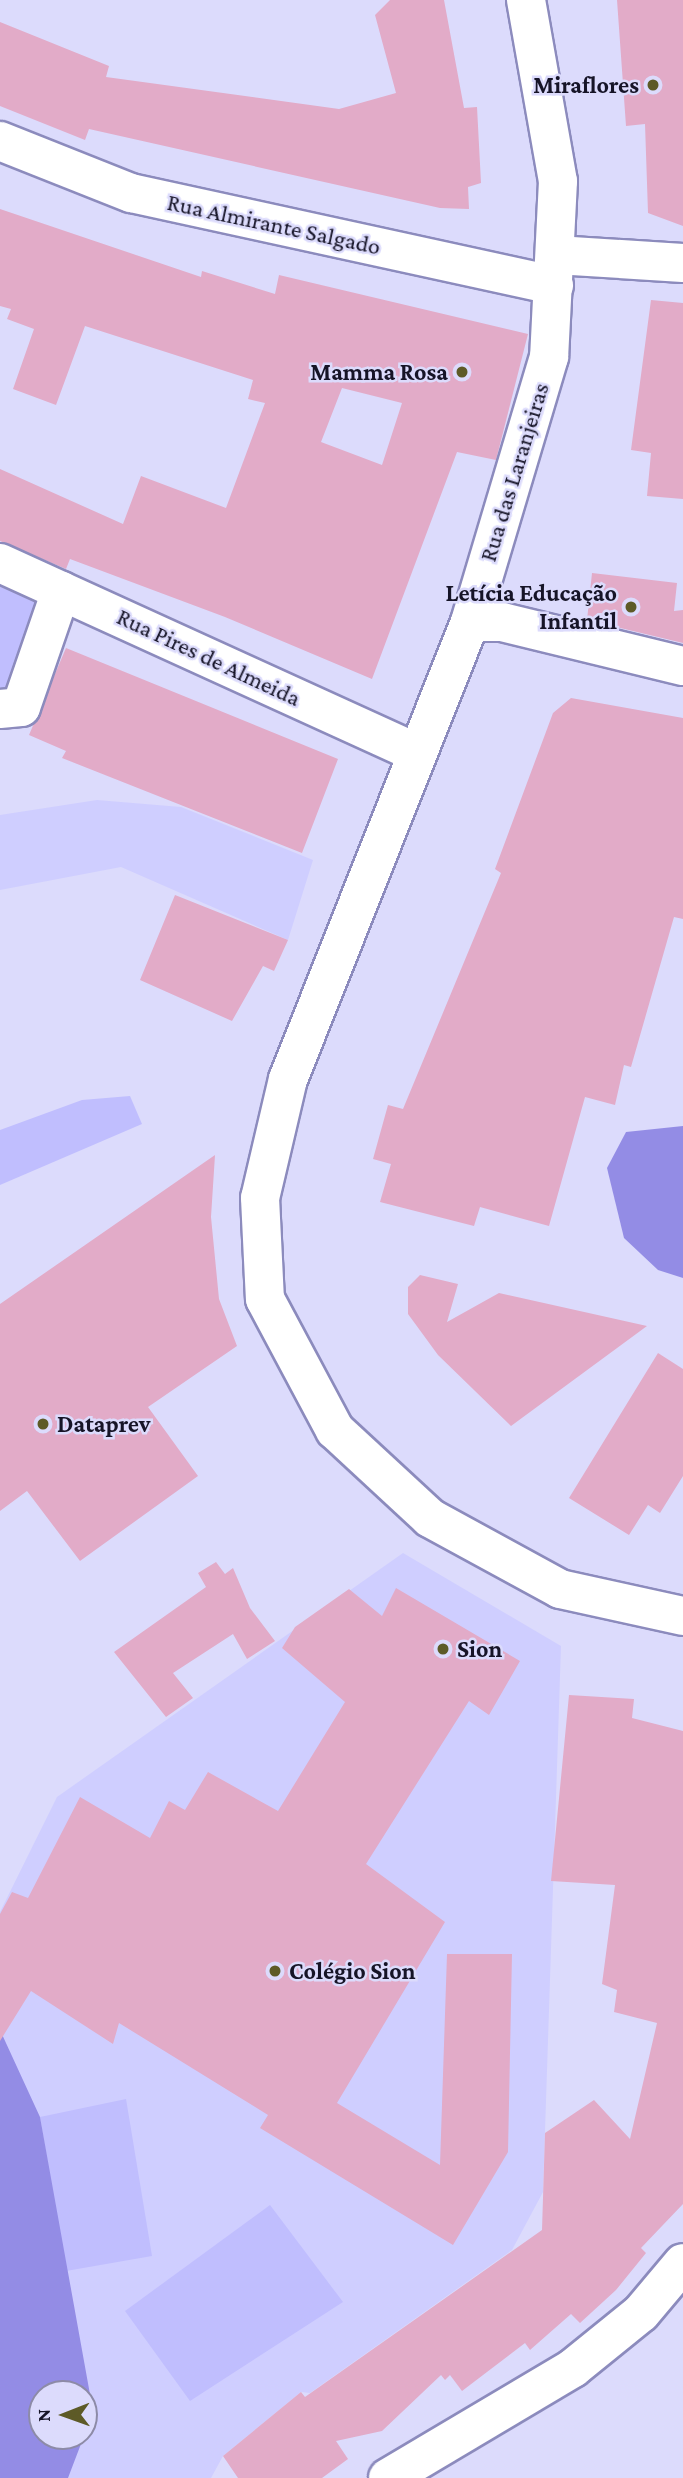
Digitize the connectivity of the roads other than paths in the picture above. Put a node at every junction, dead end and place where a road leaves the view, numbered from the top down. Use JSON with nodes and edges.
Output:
{"nodes":[{"id":1,"x":526,"y":0,"type":"edge"},
{"id":2,"x":0,"y":141,"type":"edge"},
{"id":3,"x":683,"y":263,"type":"edge"},
{"id":4,"x":555,"y":270,"type":"junction"},
{"id":5,"x":0,"y":563,"type":"edge"},
{"id":6,"x":61,"y":591,"type":"junction"},
{"id":7,"x":470,"y":622,"type":"junction"},
{"id":8,"x":683,"y":666,"type":"edge"},
{"id":9,"x":0,"y":709,"type":"edge"},
{"id":10,"x":416,"y":753,"type":"junction"},
{"id":11,"x":683,"y":1616,"type":"edge"},
{"id":12,"x":683,"y":2263,"type":"edge"},
{"id":13,"x":388,"y":2478,"type":"edge"}],
"edges":[{"from":1,"to":4,"type":"street","name":"Rua das Laranjeiras"},
{"from":2,"to":4,"type":"street","name":"Rua Almirante Salgado"},
{"from":3,"to":4,"type":"street","name":"Rua Almirante Salgado"},
{"from":4,"to":7,"type":"street","name":"Rua das Laranjeiras"},
{"from":5,"to":6,"type":"street","name":"Rua Pires de Almeida"},
{"from":6,"to":9,"type":"street"},
{"from":6,"to":10,"type":"street","name":"Rua Pires de Almeida"},
{"from":7,"to":8,"type":"street"},
{"from":7,"to":10,"type":"street","name":"Rua das Laranjeiras"},
{"from":10,"to":11,"type":"street","name":"Rua das Laranjeiras"},
{"from":12,"to":13,"type":"street"}]}
